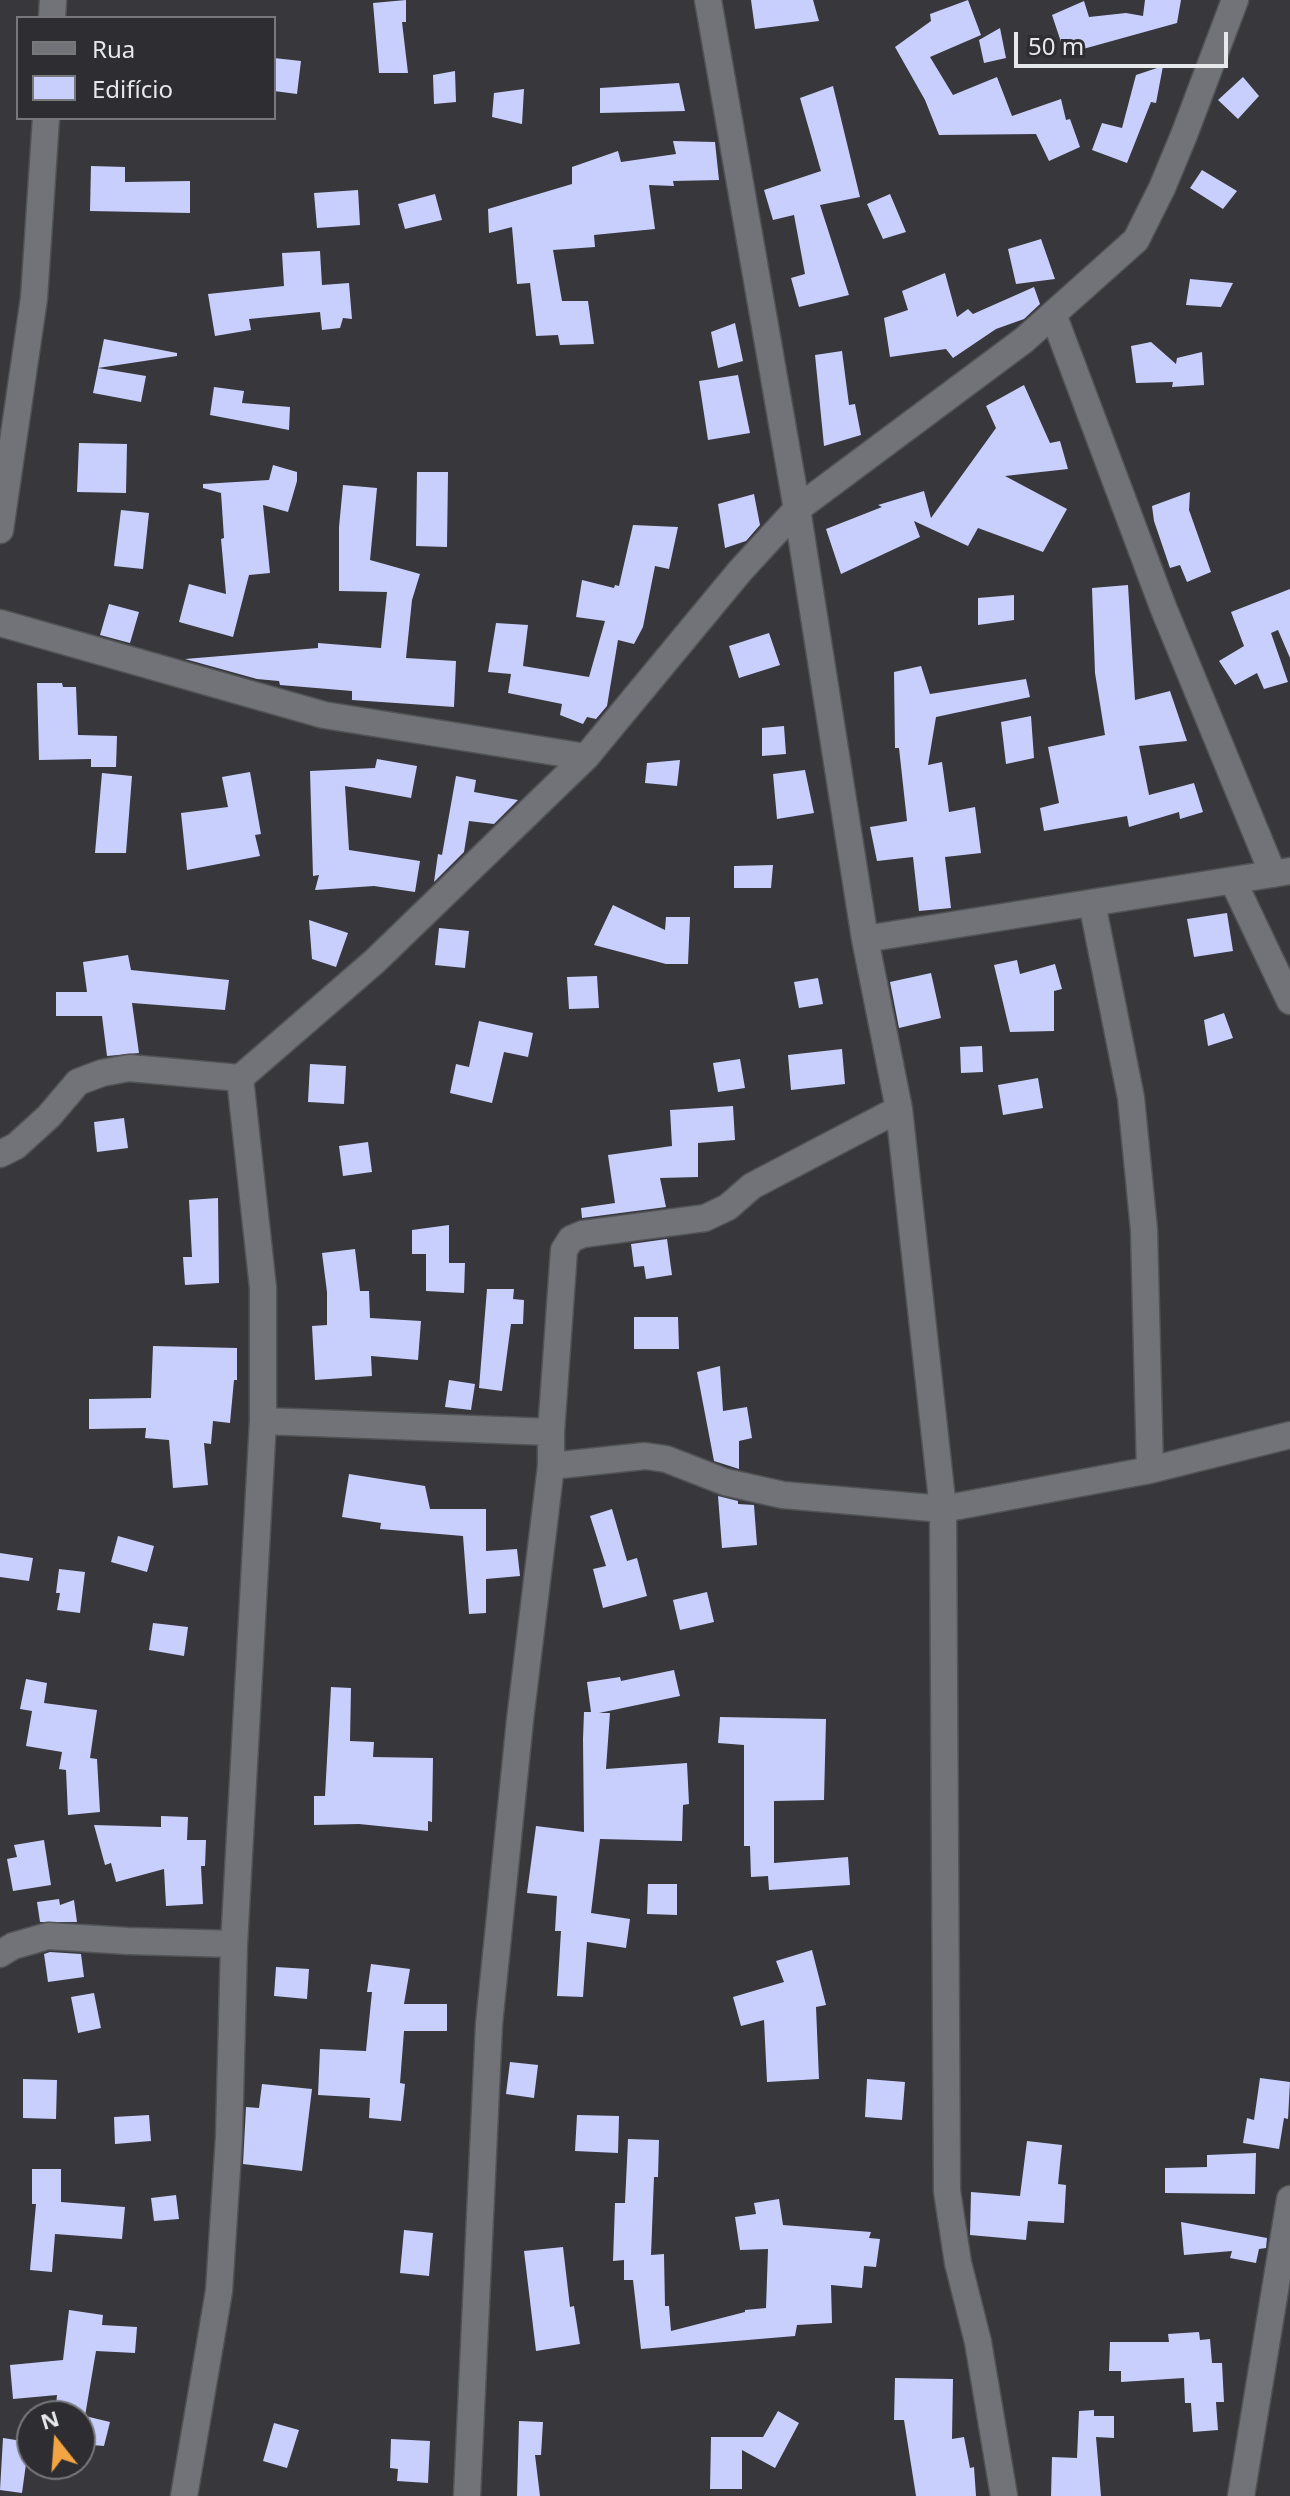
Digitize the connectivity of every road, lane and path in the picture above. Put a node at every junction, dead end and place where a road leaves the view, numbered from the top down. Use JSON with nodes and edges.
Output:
{"nodes":[{"id":1,"x":708,"y":0,"type":"edge"},
{"id":2,"x":1235,"y":0,"type":"edge"},
{"id":3,"x":46,"y":120,"type":"edge"},
{"id":4,"x":1053,"y":314,"type":"junction"},
{"id":5,"x":797,"y":509,"type":"junction"},
{"id":6,"x":0,"y":530,"type":"edge"},
{"id":7,"x":0,"y":623,"type":"edge"},
{"id":8,"x":586,"y":757,"type":"junction"},
{"id":9,"x":1282,"y":873,"type":"edge"},
{"id":10,"x":1233,"y":881,"type":"junction"},
{"id":11,"x":1092,"y":903,"type":"junction"},
{"id":12,"x":865,"y":939,"type":"junction"},
{"id":13,"x":1290,"y":1001,"type":"edge"},
{"id":14,"x":240,"y":1078,"type":"junction"},
{"id":15,"x":899,"y":1109,"type":"junction"},
{"id":16,"x":0,"y":1154,"type":"edge"},
{"id":17,"x":263,"y":1421,"type":"junction"},
{"id":18,"x":551,"y":1432,"type":"junction"},
{"id":19,"x":1290,"y":1435,"type":"edge"},
{"id":20,"x":551,"y":1466,"type":"junction"},
{"id":21,"x":1150,"y":1470,"type":"junction"},
{"id":22,"x":943,"y":1509,"type":"junction"},
{"id":23,"x":234,"y":1944,"type":"junction"},
{"id":24,"x":0,"y":1954,"type":"edge"},
{"id":25,"x":1290,"y":2199,"type":"edge"},
{"id":26,"x":184,"y":2496,"type":"edge"},
{"id":27,"x":467,"y":2496,"type":"edge"},
{"id":28,"x":1004,"y":2496,"type":"edge"},
{"id":29,"x":1241,"y":2496,"type":"edge"}],
"edges":[{"from":1,"to":5,"type":"street"},
{"from":2,"to":4,"type":"street"},
{"from":3,"to":6,"type":"street"},
{"from":4,"to":5,"type":"street"},
{"from":4,"to":9,"type":"street"},
{"from":5,"to":8,"type":"street"},
{"from":5,"to":12,"type":"street"},
{"from":7,"to":8,"type":"street"},
{"from":8,"to":14,"type":"street"},
{"from":9,"to":10,"type":"street"},
{"from":10,"to":11,"type":"street"},
{"from":10,"to":13,"type":"street"},
{"from":11,"to":12,"type":"street"},
{"from":11,"to":21,"type":"street"},
{"from":12,"to":15,"type":"street"},
{"from":14,"to":16,"type":"street"},
{"from":14,"to":17,"type":"street"},
{"from":15,"to":18,"type":"street"},
{"from":15,"to":22,"type":"street"},
{"from":17,"to":18,"type":"street"},
{"from":17,"to":23,"type":"street"},
{"from":18,"to":20,"type":"street"},
{"from":19,"to":21,"type":"street"},
{"from":20,"to":22,"type":"street"},
{"from":20,"to":27,"type":"street"},
{"from":21,"to":22,"type":"street"},
{"from":22,"to":28,"type":"street"},
{"from":23,"to":24,"type":"street"},
{"from":23,"to":26,"type":"street"},
{"from":25,"to":29,"type":"street"}]}
